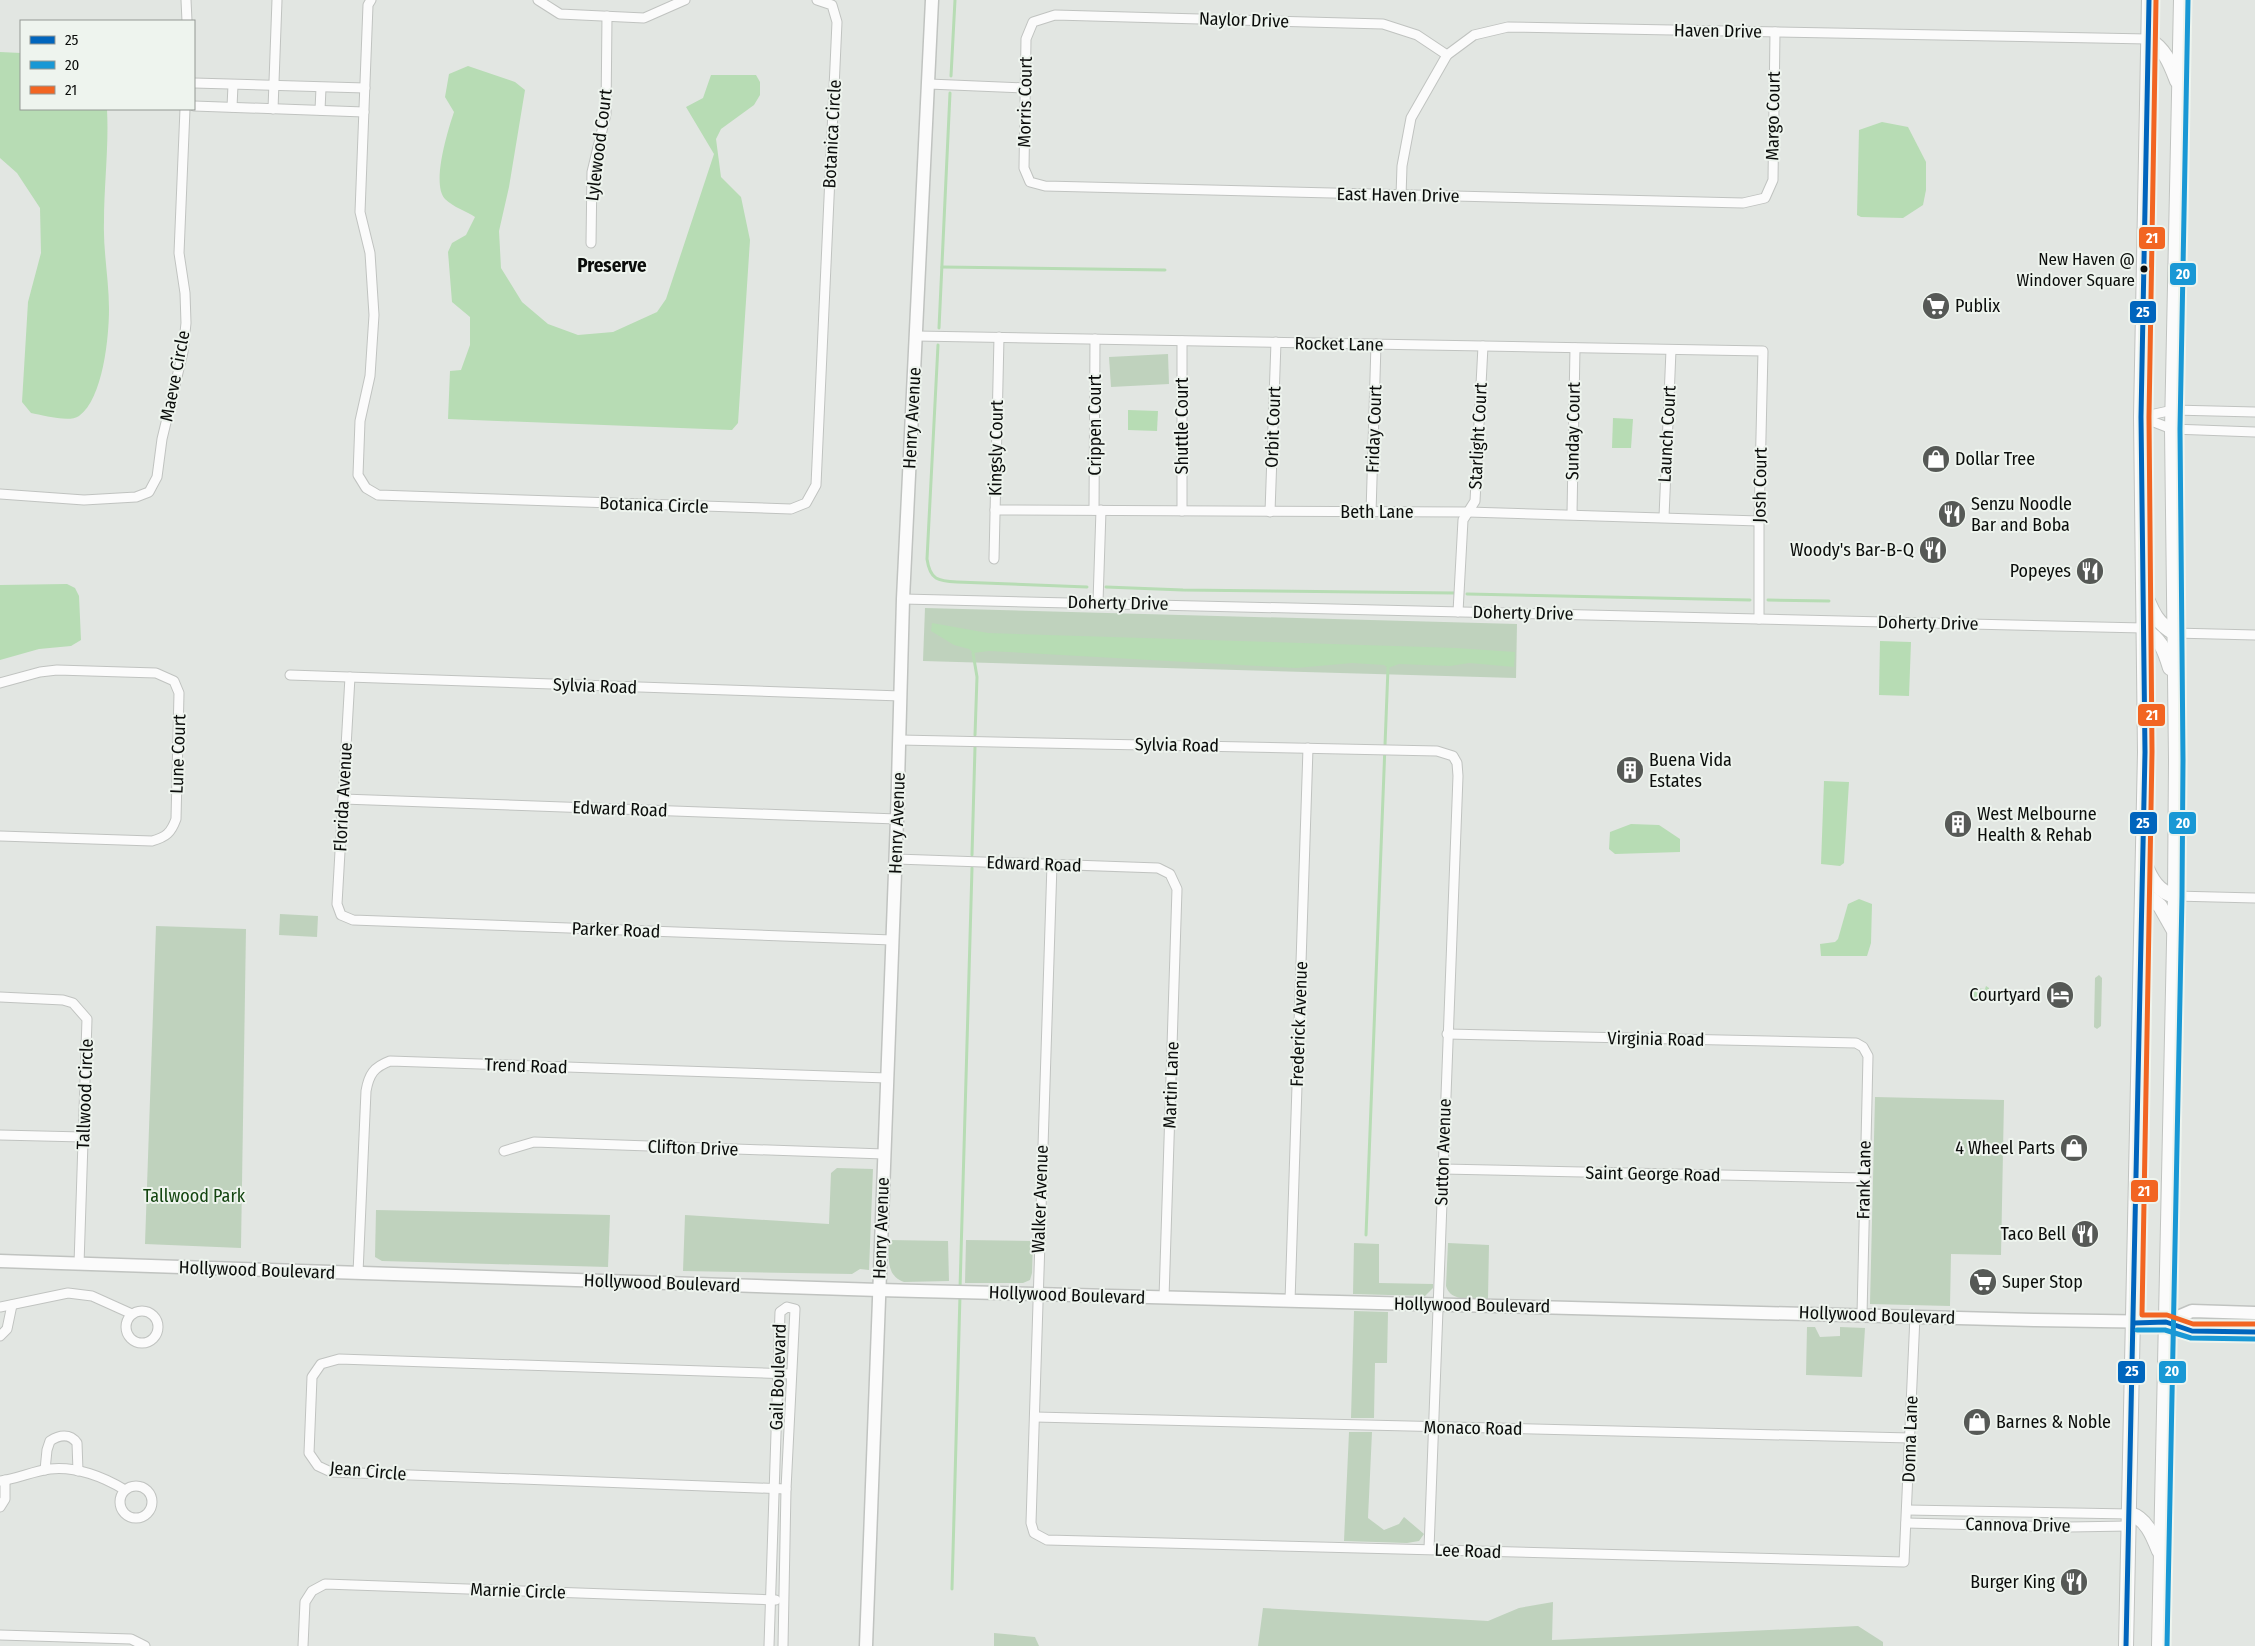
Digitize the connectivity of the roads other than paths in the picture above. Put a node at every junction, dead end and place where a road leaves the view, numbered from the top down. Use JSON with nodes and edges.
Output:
{"nodes":[{"id":1,"x":186,"y":0,"type":"edge"},
{"id":2,"x":277,"y":0,"type":"edge"},
{"id":3,"x":371,"y":0,"type":"edge"},
{"id":4,"x":538,"y":0,"type":"edge"},
{"id":5,"x":686,"y":0,"type":"edge"},
{"id":6,"x":817,"y":0,"type":"edge"},
{"id":7,"x":932,"y":0,"type":"edge"},
{"id":8,"x":2149,"y":0,"type":"edge"},
{"id":9,"x":2181,"y":0,"type":"edge"},
{"id":10,"x":608,"y":16,"type":"junction"},
{"id":11,"x":187,"y":20,"type":"edge"},
{"id":12,"x":1034,"y":22,"type":"joint"},
{"id":13,"x":1775,"y":32,"type":"junction"},
{"id":14,"x":2148,"y":40,"type":"junction"},
{"id":15,"x":1447,"y":55,"type":"junction"},
{"id":16,"x":195,"y":83,"type":"edge"},
{"id":17,"x":233,"y":84,"type":"junction"},
{"id":18,"x":929,"y":84,"type":"junction"},
{"id":19,"x":274,"y":86,"type":"junction"},
{"id":20,"x":2179,"y":86,"type":"junction"},
{"id":21,"x":321,"y":88,"type":"junction"},
{"id":22,"x":365,"y":88,"type":"junction"},
{"id":23,"x":1026,"y":88,"type":"junction"},
{"id":24,"x":195,"y":106,"type":"edge"},
{"id":25,"x":232,"y":108,"type":"junction"},
{"id":26,"x":273,"y":109,"type":"junction"},
{"id":27,"x":185,"y":110,"type":"edge"},
{"id":28,"x":320,"y":110,"type":"junction"},
{"id":29,"x":364,"y":112,"type":"junction"},
{"id":30,"x":1030,"y":182,"type":"joint"},
{"id":31,"x":1401,"y":196,"type":"junction"},
{"id":32,"x":1765,"y":198,"type":"joint"},
{"id":33,"x":591,"y":243,"type":"dead end"},
{"id":34,"x":916,"y":336,"type":"junction"},
{"id":35,"x":999,"y":338,"type":"junction"},
{"id":36,"x":1095,"y":339,"type":"junction"},
{"id":37,"x":1182,"y":341,"type":"junction"},
{"id":38,"x":1276,"y":342,"type":"junction"},
{"id":39,"x":1376,"y":344,"type":"junction"},
{"id":40,"x":1483,"y":346,"type":"junction"},
{"id":41,"x":1575,"y":348,"type":"junction"},
{"id":42,"x":1671,"y":350,"type":"junction"},
{"id":43,"x":1763,"y":351,"type":"joint"},
{"id":44,"x":2173,"y":410,"type":"junction"},
{"id":45,"x":2255,"y":412,"type":"edge"},
{"id":46,"x":2141,"y":417,"type":"junction"},
{"id":47,"x":2172,"y":429,"type":"junction"},
{"id":48,"x":2255,"y":432,"type":"edge"},
{"id":49,"x":0,"y":494,"type":"edge"},
{"id":50,"x":995,"y":510,"type":"junction"},
{"id":51,"x":1098,"y":510,"type":"junction"},
{"id":52,"x":1182,"y":511,"type":"junction"},
{"id":53,"x":1270,"y":512,"type":"junction"},
{"id":54,"x":1468,"y":512,"type":"junction"},
{"id":55,"x":1371,"y":513,"type":"junction"},
{"id":56,"x":1572,"y":514,"type":"junction"},
{"id":57,"x":1664,"y":517,"type":"junction"},
{"id":58,"x":1759,"y":521,"type":"junction"},
{"id":59,"x":994,"y":559,"type":"dead end"},
{"id":60,"x":2142,"y":586,"type":"junction"},
{"id":61,"x":903,"y":599,"type":"junction"},
{"id":62,"x":1098,"y":602,"type":"junction"},
{"id":63,"x":1458,"y":612,"type":"junction"},
{"id":64,"x":1759,"y":619,"type":"junction"},
{"id":65,"x":2143,"y":628,"type":"junction"},
{"id":66,"x":2174,"y":633,"type":"junction"},
{"id":67,"x":2255,"y":635,"type":"edge"},
{"id":68,"x":290,"y":675,"type":"dead end"},
{"id":69,"x":350,"y":677,"type":"junction"},
{"id":70,"x":0,"y":683,"type":"edge"},
{"id":71,"x":2175,"y":683,"type":"junction"},
{"id":72,"x":901,"y":696,"type":"junction"},
{"id":73,"x":900,"y":740,"type":"junction"},
{"id":74,"x":1308,"y":748,"type":"junction"},
{"id":75,"x":1453,"y":756,"type":"joint"},
{"id":76,"x":343,"y":799,"type":"junction"},
{"id":77,"x":897,"y":820,"type":"junction"},
{"id":78,"x":0,"y":836,"type":"edge"},
{"id":79,"x":896,"y":859,"type":"junction"},
{"id":80,"x":2144,"y":861,"type":"junction"},
{"id":81,"x":1052,"y":864,"type":"junction"},
{"id":82,"x":1170,"y":874,"type":"joint"},
{"id":83,"x":2143,"y":892,"type":"junction"},
{"id":84,"x":2175,"y":896,"type":"junction"},
{"id":85,"x":2255,"y":898,"type":"edge"},
{"id":86,"x":342,"y":915,"type":"joint"},
{"id":87,"x":2173,"y":929,"type":"junction"},
{"id":88,"x":892,"y":940,"type":"junction"},
{"id":89,"x":0,"y":997,"type":"edge"},
{"id":90,"x":1447,"y":1034,"type":"junction"},
{"id":91,"x":1863,"y":1047,"type":"joint"},
{"id":92,"x":887,"y":1078,"type":"junction"},
{"id":93,"x":0,"y":1135,"type":"edge"},
{"id":94,"x":83,"y":1137,"type":"junction"},
{"id":95,"x":504,"y":1151,"type":"dead end"},
{"id":96,"x":884,"y":1154,"type":"junction"},
{"id":97,"x":1442,"y":1169,"type":"junction"},
{"id":98,"x":1864,"y":1178,"type":"junction"},
{"id":99,"x":0,"y":1261,"type":"edge"},
{"id":100,"x":79,"y":1264,"type":"junction"},
{"id":101,"x":358,"y":1273,"type":"junction"},
{"id":102,"x":879,"y":1290,"type":"junction"},
{"id":103,"x":1037,"y":1293,"type":"junction"},
{"id":104,"x":1164,"y":1298,"type":"junction"},
{"id":105,"x":1290,"y":1301,"type":"junction"},
{"id":106,"x":1438,"y":1304,"type":"junction"},
{"id":107,"x":12,"y":1305,"type":"junction"},
{"id":108,"x":0,"y":1307,"type":"edge"},
{"id":109,"x":2255,"y":1313,"type":"edge"},
{"id":110,"x":132,"y":1314,"type":"dead end"},
{"id":111,"x":1862,"y":1315,"type":"junction"},
{"id":112,"x":1915,"y":1316,"type":"junction"},
{"id":113,"x":2166,"y":1322,"type":"junction"},
{"id":114,"x":2134,"y":1323,"type":"junction"},
{"id":115,"x":2255,"y":1332,"type":"edge"},
{"id":116,"x":0,"y":1336,"type":"edge"},
{"id":117,"x":778,"y":1374,"type":"junction"},
{"id":118,"x":792,"y":1374,"type":"junction"},
{"id":119,"x":1035,"y":1417,"type":"junction"},
{"id":120,"x":1433,"y":1427,"type":"junction"},
{"id":121,"x":1910,"y":1438,"type":"junction"},
{"id":122,"x":45,"y":1470,"type":"junction"},
{"id":123,"x":78,"y":1471,"type":"junction"},
{"id":124,"x":3,"y":1481,"type":"edge"},
{"id":125,"x":774,"y":1488,"type":"junction"},
{"id":126,"x":786,"y":1489,"type":"junction"},
{"id":127,"x":125,"y":1490,"type":"dead end"},
{"id":128,"x":0,"y":1507,"type":"edge"},
{"id":129,"x":1907,"y":1510,"type":"junction"},
{"id":130,"x":2129,"y":1520,"type":"junction"},
{"id":131,"x":1906,"y":1523,"type":"junction"},
{"id":132,"x":1034,"y":1533,"type":"joint"},
{"id":133,"x":1430,"y":1550,"type":"junction"},
{"id":134,"x":2161,"y":1556,"type":"junction"},
{"id":135,"x":1904,"y":1562,"type":"joint"},
{"id":136,"x":771,"y":1600,"type":"junction"},
{"id":137,"x":784,"y":1600,"type":"junction"},
{"id":138,"x":0,"y":1635,"type":"edge"},
{"id":139,"x":145,"y":1646,"type":"edge"},
{"id":140,"x":303,"y":1646,"type":"edge"},
{"id":141,"x":769,"y":1646,"type":"edge"},
{"id":142,"x":783,"y":1646,"type":"edge"},
{"id":143,"x":866,"y":1646,"type":"edge"},
{"id":144,"x":2126,"y":1646,"type":"edge"},
{"id":145,"x":2159,"y":1646,"type":"edge"}],
"edges":[{"from":1,"to":11,"type":"street"},
{"from":2,"to":19,"type":"street"},
{"from":3,"to":22,"type":"street","name":"Botanica Circle"},
{"from":4,"to":10,"type":"street"},
{"from":5,"to":10,"type":"street"},
{"from":6,"to":29,"type":"street","name":"Botanica Circle"},
{"from":7,"to":18,"type":"street","name":"Henry Avenue"},
{"from":8,"to":14,"type":"main road"},
{"from":9,"to":20,"type":"main road"},
{"from":10,"to":33,"type":"street","name":"Lylewood Court"},
{"from":12,"to":15,"type":"street","name":"Naylor Drive"},
{"from":12,"to":23,"type":"street","name":"Morris Court"},
{"from":13,"to":14,"type":"street","name":"Haven Drive"},
{"from":13,"to":15,"type":"street","name":"Haven Drive"},
{"from":13,"to":32,"type":"street","name":"Margo Court"},
{"from":14,"to":20,"type":"main road"},
{"from":14,"to":46,"type":"main road"},
{"from":15,"to":31,"type":"street","name":"Haven Drive"},
{"from":16,"to":17,"type":"street"},
{"from":17,"to":19,"type":"street"},
{"from":17,"to":25,"type":"street"},
{"from":18,"to":23,"type":"street"},
{"from":18,"to":34,"type":"street","name":"Henry Avenue"},
{"from":19,"to":21,"type":"street"},
{"from":19,"to":26,"type":"street"},
{"from":20,"to":44,"type":"main road"},
{"from":21,"to":22,"type":"street"},
{"from":21,"to":28,"type":"street"},
{"from":22,"to":29,"type":"street","name":"Botanica Circle"},
{"from":23,"to":30,"type":"street","name":"Morris Court"},
{"from":24,"to":25,"type":"street"},
{"from":25,"to":26,"type":"street"},
{"from":26,"to":28,"type":"street"},
{"from":27,"to":49,"type":"street","name":"Maeve Circle"},
{"from":28,"to":29,"type":"street"},
{"from":30,"to":31,"type":"street","name":"East Haven Drive"},
{"from":31,"to":32,"type":"street","name":"East Haven Drive"},
{"from":34,"to":35,"type":"street","name":"Rocket Lane"},
{"from":34,"to":61,"type":"street","name":"Henry Avenue"},
{"from":35,"to":36,"type":"street","name":"Rocket Lane"},
{"from":35,"to":50,"type":"street","name":"Kingsly Court"},
{"from":36,"to":37,"type":"street","name":"Rocket Lane"},
{"from":36,"to":51,"type":"street","name":"Crippen Court"},
{"from":37,"to":38,"type":"street","name":"Rocket Lane"},
{"from":37,"to":52,"type":"street","name":"Shuttle Court"},
{"from":38,"to":39,"type":"street","name":"Rocket Lane"},
{"from":38,"to":53,"type":"street","name":"Orbit Court"},
{"from":39,"to":40,"type":"street","name":"Rocket Lane"},
{"from":39,"to":55,"type":"street","name":"Friday Court"},
{"from":40,"to":41,"type":"street","name":"Rocket Lane"},
{"from":40,"to":54,"type":"street","name":"Starlight Court"},
{"from":41,"to":42,"type":"street","name":"Rocket Lane"},
{"from":41,"to":56,"type":"street","name":"Sunday Court"},
{"from":42,"to":43,"type":"street","name":"Rocket Lane"},
{"from":42,"to":57,"type":"street","name":"Launch Court"},
{"from":43,"to":58,"type":"street","name":"Josh Court"},
{"from":44,"to":45,"type":"street"},
{"from":44,"to":46,"type":"street"},
{"from":44,"to":47,"type":"main road"},
{"from":46,"to":47,"type":"street"},
{"from":46,"to":60,"type":"main road"},
{"from":47,"to":48,"type":"street"},
{"from":47,"to":66,"type":"main road"},
{"from":50,"to":51,"type":"street","name":"Beth Lane"},
{"from":50,"to":59,"type":"street","name":"Kingsly Court"},
{"from":51,"to":52,"type":"street","name":"Beth Lane"},
{"from":51,"to":62,"type":"street","name":"Crippen Court"},
{"from":52,"to":53,"type":"street","name":"Beth Lane"},
{"from":53,"to":55,"type":"street","name":"Beth Lane"},
{"from":54,"to":55,"type":"street","name":"Beth Lane"},
{"from":54,"to":56,"type":"street","name":"Beth Lane"},
{"from":54,"to":63,"type":"street","name":"Starlight Court"},
{"from":56,"to":57,"type":"street","name":"Beth Lane"},
{"from":57,"to":58,"type":"street","name":"Beth Lane"},
{"from":58,"to":64,"type":"street","name":"Josh Court"},
{"from":60,"to":65,"type":"main road"},
{"from":60,"to":66,"type":"main road"},
{"from":61,"to":62,"type":"street","name":"Doherty Drive"},
{"from":61,"to":72,"type":"street","name":"Henry Avenue"},
{"from":62,"to":63,"type":"street","name":"Doherty Drive"},
{"from":63,"to":64,"type":"street","name":"Doherty Drive"},
{"from":64,"to":65,"type":"street","name":"Doherty Drive"},
{"from":65,"to":71,"type":"main road"},
{"from":65,"to":80,"type":"main road"},
{"from":66,"to":67,"type":"street"},
{"from":66,"to":71,"type":"main road"},
{"from":68,"to":69,"type":"street","name":"Sylvia Road"},
{"from":69,"to":72,"type":"street","name":"Sylvia Road"},
{"from":69,"to":76,"type":"street","name":"Florida Avenue"},
{"from":70,"to":78,"type":"street","name":"Lune Court"},
{"from":71,"to":84,"type":"main road"},
{"from":72,"to":73,"type":"street","name":"Henry Avenue"},
{"from":73,"to":74,"type":"street","name":"Sylvia Road"},
{"from":73,"to":77,"type":"street","name":"Henry Avenue"},
{"from":74,"to":75,"type":"street","name":"Sylvia Road"},
{"from":74,"to":105,"type":"street","name":"Frederick Avenue"},
{"from":75,"to":90,"type":"street","name":"Sutton Avenue"},
{"from":76,"to":77,"type":"street","name":"Edward Road"},
{"from":76,"to":86,"type":"street","name":"Florida Avenue"},
{"from":77,"to":79,"type":"street","name":"Henry Avenue"},
{"from":79,"to":81,"type":"street","name":"Edward Road"},
{"from":79,"to":88,"type":"street","name":"Henry Avenue"},
{"from":80,"to":83,"type":"main road"},
{"from":80,"to":84,"type":"main road"},
{"from":81,"to":82,"type":"street","name":"Edward Road"},
{"from":81,"to":103,"type":"street","name":"Walker Avenue"},
{"from":82,"to":104,"type":"street","name":"Martin Lane"},
{"from":83,"to":87,"type":"main road"},
{"from":83,"to":114,"type":"main road"},
{"from":84,"to":85,"type":"street"},
{"from":84,"to":87,"type":"main road"},
{"from":86,"to":88,"type":"street","name":"Parker Road"},
{"from":87,"to":113,"type":"main road"},
{"from":88,"to":92,"type":"street","name":"Henry Avenue"},
{"from":89,"to":94,"type":"street","name":"Tallwood Circle"},
{"from":90,"to":91,"type":"street","name":"Virginia Road"},
{"from":90,"to":97,"type":"street","name":"Sutton Avenue"},
{"from":91,"to":98,"type":"street","name":"Frank Lane"},
{"from":92,"to":96,"type":"street","name":"Henry Avenue"},
{"from":92,"to":101,"type":"street","name":"Trend Road"},
{"from":93,"to":94,"type":"street"},
{"from":94,"to":100,"type":"street","name":"Tallwood Circle"},
{"from":95,"to":96,"type":"street","name":"Clifton Drive"},
{"from":96,"to":102,"type":"street","name":"Henry Avenue"},
{"from":97,"to":98,"type":"street","name":"Saint George Road"},
{"from":97,"to":106,"type":"street","name":"Sutton Avenue"},
{"from":98,"to":111,"type":"street","name":"Frank Lane"},
{"from":99,"to":100,"type":"street","name":"Hollywood Boulevard"},
{"from":100,"to":101,"type":"street","name":"Hollywood Boulevard"},
{"from":101,"to":102,"type":"street","name":"Hollywood Boulevard"},
{"from":102,"to":103,"type":"street","name":"Hollywood Boulevard"},
{"from":102,"to":143,"type":"street","name":"Henry Avenue"},
{"from":103,"to":104,"type":"street","name":"Hollywood Boulevard"},
{"from":103,"to":119,"type":"street","name":"Walker Avenue"},
{"from":104,"to":105,"type":"street","name":"Hollywood Boulevard"},
{"from":105,"to":106,"type":"street","name":"Hollywood Boulevard"},
{"from":106,"to":111,"type":"street","name":"Hollywood Boulevard"},
{"from":106,"to":120,"type":"street","name":"Sutton Avenue"},
{"from":107,"to":108,"type":"street"},
{"from":107,"to":110,"type":"street"},
{"from":107,"to":116,"type":"street"},
{"from":109,"to":113,"type":"street"},
{"from":111,"to":112,"type":"street","name":"Hollywood Boulevard"},
{"from":112,"to":114,"type":"street","name":"Hollywood Boulevard"},
{"from":112,"to":121,"type":"street","name":"Donna Lane"},
{"from":113,"to":114,"type":"street","name":"Hollywood Boulevard"},
{"from":113,"to":115,"type":"street"},
{"from":113,"to":134,"type":"main road"},
{"from":114,"to":130,"type":"main road"},
{"from":117,"to":118,"type":"street","name":"Jean Circle"},
{"from":117,"to":118,"type":"street","name":"Gail Boulevard"},
{"from":117,"to":125,"type":"street","name":"Gail Boulevard"},
{"from":117,"to":125,"type":"street","name":"Jean Circle"},
{"from":118,"to":126,"type":"street","name":"Gail Boulevard"},
{"from":119,"to":120,"type":"street","name":"Monaco Road"},
{"from":119,"to":132,"type":"street","name":"Walker Avenue"},
{"from":120,"to":121,"type":"street","name":"Monaco Road"},
{"from":120,"to":133,"type":"street","name":"Sutton Avenue"},
{"from":121,"to":129,"type":"street","name":"Donna Lane"},
{"from":122,"to":123,"type":"street"},
{"from":122,"to":123,"type":"street"},
{"from":122,"to":124,"type":"street"},
{"from":123,"to":127,"type":"street"},
{"from":124,"to":128,"type":"street"},
{"from":125,"to":126,"type":"street","name":"Jean Circle"},
{"from":125,"to":136,"type":"street","name":"Gail Boulevard"},
{"from":126,"to":137,"type":"street","name":"Gail Boulevard"},
{"from":129,"to":130,"type":"street","name":"Cannova Drive"},
{"from":129,"to":131,"type":"street","name":"Donna Lane"},
{"from":130,"to":131,"type":"street","name":"Cannova Drive"},
{"from":130,"to":134,"type":"main road"},
{"from":130,"to":144,"type":"main road"},
{"from":131,"to":135,"type":"street","name":"Donna Lane"},
{"from":132,"to":133,"type":"street","name":"Lee Road"},
{"from":133,"to":135,"type":"street","name":"Lee Road"},
{"from":134,"to":145,"type":"main road"},
{"from":136,"to":137,"type":"street","name":"Marnie Circle"},
{"from":136,"to":140,"type":"street","name":"Marnie Circle"},
{"from":136,"to":141,"type":"street","name":"Gail Boulevard"},
{"from":137,"to":142,"type":"street","name":"Gail Boulevard"},
{"from":138,"to":139,"type":"street"}]}
